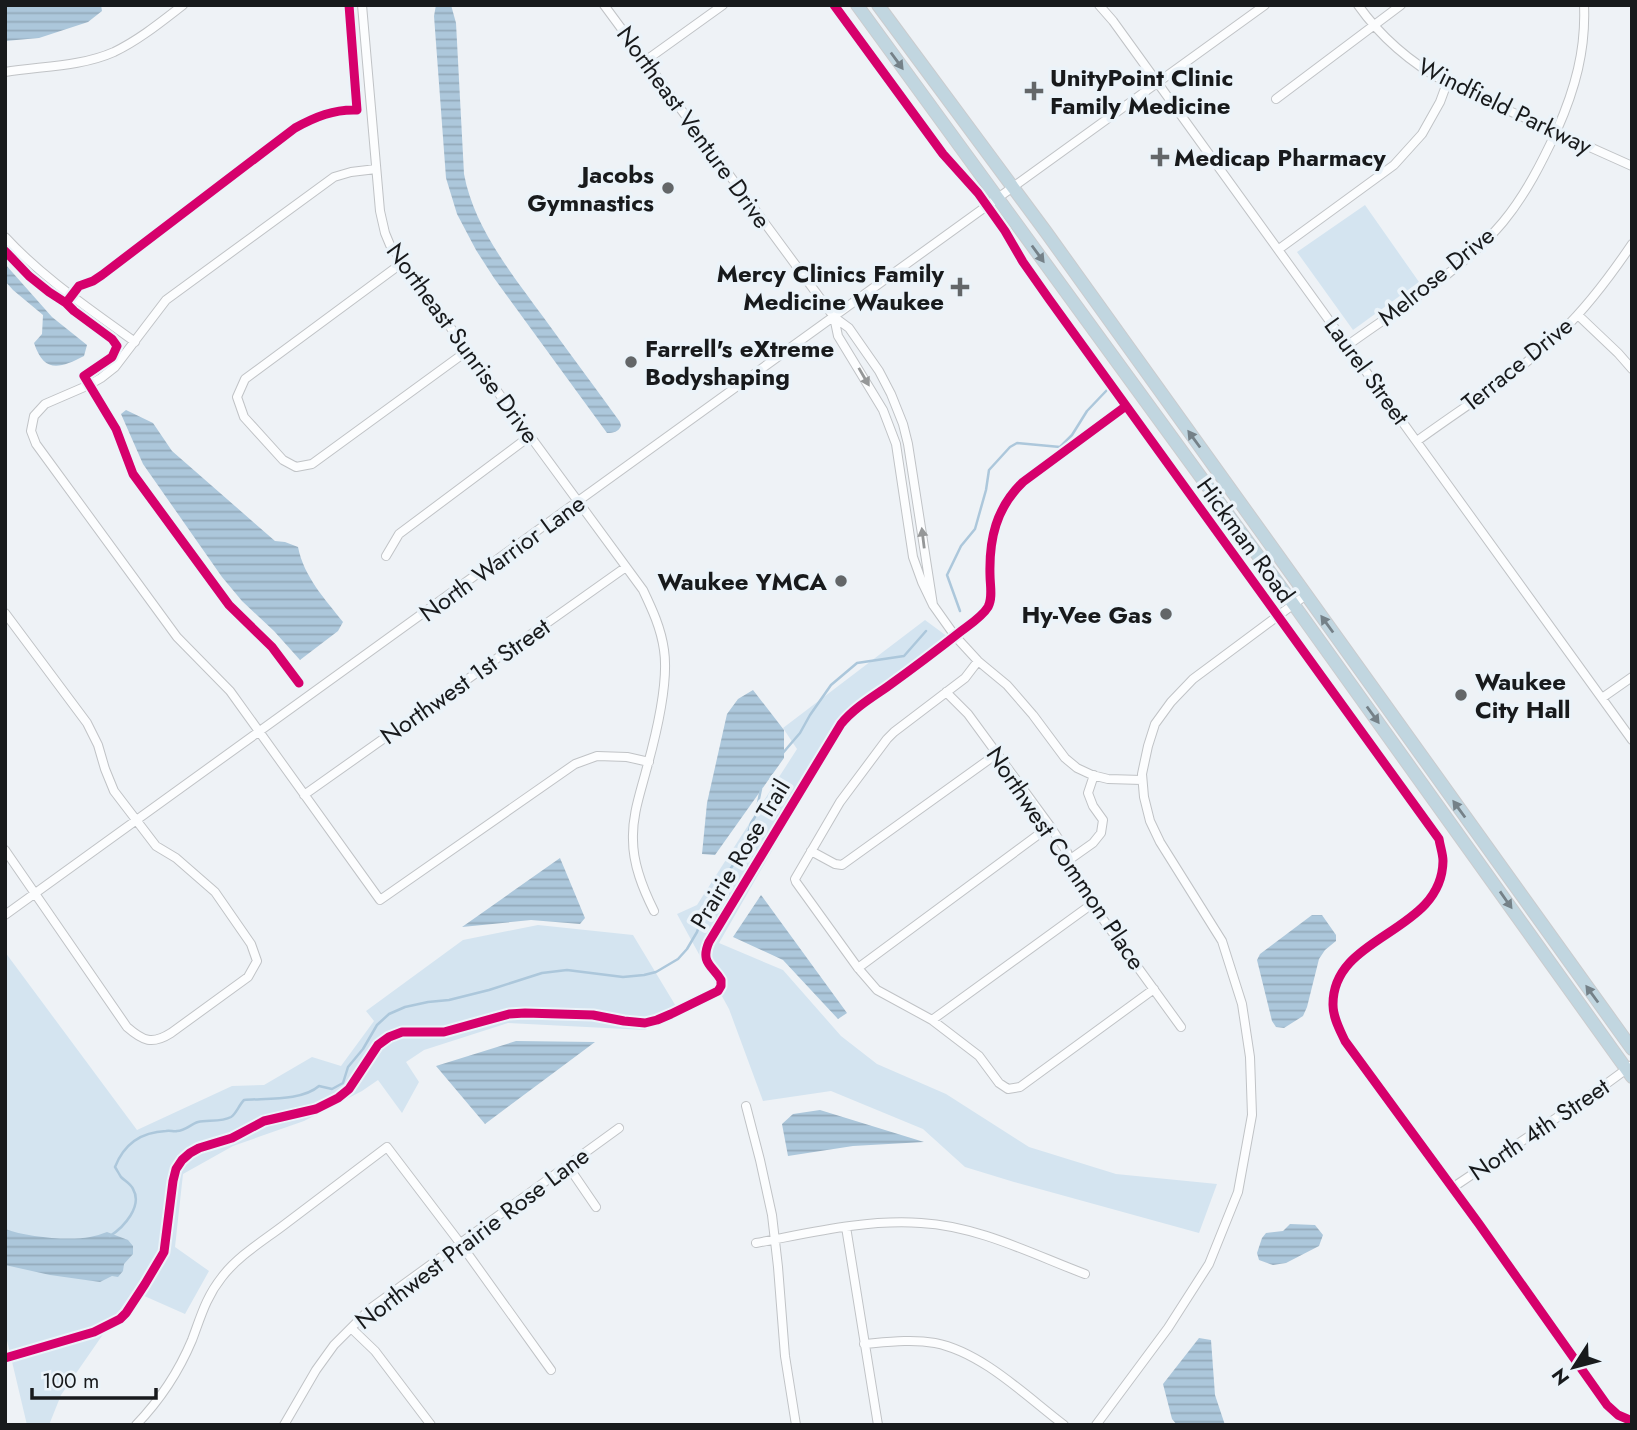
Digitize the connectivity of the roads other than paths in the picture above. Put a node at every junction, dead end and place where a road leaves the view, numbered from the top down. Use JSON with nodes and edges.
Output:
{"nodes":[{"id":1,"x":183,"y":5,"type":"edge"},
{"id":2,"x":362,"y":5,"type":"edge"},
{"id":3,"x":604,"y":5,"type":"edge"},
{"id":4,"x":723,"y":5,"type":"edge"},
{"id":5,"x":858,"y":5,"type":"edge"},
{"id":6,"x":878,"y":5,"type":"edge"},
{"id":7,"x":1099,"y":5,"type":"edge"},
{"id":8,"x":1265,"y":5,"type":"edge"},
{"id":9,"x":1358,"y":5,"type":"edge"},
{"id":10,"x":1401,"y":5,"type":"edge"},
{"id":11,"x":1584,"y":5,"type":"edge"},
{"id":12,"x":1374,"y":26,"type":"junction"},
{"id":13,"x":645,"y":61,"type":"junction"},
{"id":14,"x":5,"y":72,"type":"edge"},
{"id":15,"x":1158,"y":82,"type":"junction"},
{"id":16,"x":1447,"y":83,"type":"junction"},
{"id":17,"x":1276,"y":99,"type":"dead end"},
{"id":18,"x":1556,"y":132,"type":"junction"},
{"id":19,"x":1632,"y":166,"type":"edge"},
{"id":20,"x":376,"y":169,"type":"junction"},
{"id":21,"x":1012,"y":188,"type":"junction"},
{"id":22,"x":997,"y":199,"type":"junction"},
{"id":23,"x":5,"y":237,"type":"edge"},
{"id":24,"x":1632,"y":244,"type":"edge"},
{"id":25,"x":1279,"y":249,"type":"junction"},
{"id":26,"x":402,"y":263,"type":"junction"},
{"id":27,"x":1577,"y":315,"type":"junction"},
{"id":28,"x":834,"y":317,"type":"junction"},
{"id":29,"x":135,"y":342,"type":"junction"},
{"id":30,"x":1348,"y":345,"type":"junction"},
{"id":31,"x":467,"y":351,"type":"junction"},
{"id":32,"x":1632,"y":369,"type":"edge"},
{"id":33,"x":530,"y":436,"type":"junction"},
{"id":34,"x":1417,"y":441,"type":"junction"},
{"id":35,"x":578,"y":502,"type":"junction"},
{"id":36,"x":386,"y":555,"type":"dead end"},
{"id":37,"x":626,"y":566,"type":"junction"},
{"id":38,"x":1306,"y":595,"type":"junction"},
{"id":39,"x":933,"y":605,"type":"junction"},
{"id":40,"x":1294,"y":605,"type":"junction"},
{"id":41,"x":5,"y":613,"type":"edge"},
{"id":42,"x":978,"y":661,"type":"junction"},
{"id":43,"x":1632,"y":677,"type":"edge"},
{"id":44,"x":946,"y":692,"type":"junction"},
{"id":45,"x":1602,"y":698,"type":"junction"},
{"id":46,"x":260,"y":732,"type":"junction"},
{"id":47,"x":1632,"y":740,"type":"edge"},
{"id":48,"x":998,"y":753,"type":"junction"},
{"id":49,"x":649,"y":762,"type":"junction"},
{"id":50,"x":1094,"y":775,"type":"junction"},
{"id":51,"x":1142,"y":779,"type":"junction"},
{"id":52,"x":304,"y":795,"type":"junction"},
{"id":53,"x":136,"y":821,"type":"junction"},
{"id":54,"x":1050,"y":826,"type":"junction"},
{"id":55,"x":5,"y":850,"type":"edge"},
{"id":56,"x":811,"y":850,"type":"junction"},
{"id":57,"x":1069,"y":860,"type":"junction"},
{"id":58,"x":36,"y":893,"type":"junction"},
{"id":59,"x":1092,"y":904,"type":"junction"},
{"id":60,"x":654,"y":911,"type":"dead end"},
{"id":61,"x":5,"y":915,"type":"edge"},
{"id":62,"x":858,"y":968,"type":"junction"},
{"id":63,"x":1154,"y":989,"type":"junction"},
{"id":64,"x":932,"y":1020,"type":"junction"},
{"id":65,"x":1181,"y":1027,"type":"dead end"},
{"id":66,"x":1632,"y":1049,"type":"edge"},
{"id":67,"x":1630,"y":1070,"type":"edge"},
{"id":68,"x":746,"y":1106,"type":"dead end"},
{"id":69,"x":620,"y":1128,"type":"dead end"},
{"id":70,"x":568,"y":1166,"type":"junction"},
{"id":71,"x":1452,"y":1188,"type":"dead end"},
{"id":72,"x":596,"y":1207,"type":"dead end"},
{"id":73,"x":846,"y":1227,"type":"junction"},
{"id":74,"x":774,"y":1240,"type":"junction"},
{"id":75,"x":460,"y":1243,"type":"junction"},
{"id":76,"x":756,"y":1243,"type":"dead end"},
{"id":77,"x":1084,"y":1274,"type":"dead end"},
{"id":78,"x":351,"y":1328,"type":"junction"},
{"id":79,"x":864,"y":1344,"type":"junction"},
{"id":80,"x":551,"y":1370,"type":"dead end"},
{"id":81,"x":136,"y":1425,"type":"edge"},
{"id":82,"x":284,"y":1425,"type":"edge"},
{"id":83,"x":431,"y":1425,"type":"edge"},
{"id":84,"x":796,"y":1425,"type":"edge"},
{"id":85,"x":878,"y":1425,"type":"edge"},
{"id":86,"x":1064,"y":1425,"type":"edge"},
{"id":87,"x":1096,"y":1425,"type":"edge"}],
"edges":[{"from":1,"to":14,"type":"street"},
{"from":2,"to":20,"type":"street","name":"Northeast Sunrise Drive"},
{"from":3,"to":13,"type":"street","name":"Northeast Venture Drive"},
{"from":4,"to":13,"type":"street"},
{"from":5,"to":22,"type":"highway","name":"Hickman Road","one_way":true},
{"from":6,"to":21,"type":"highway","name":"Hickman Road"},
{"from":7,"to":15,"type":"street","name":"Laurel Street"},
{"from":8,"to":15,"type":"street","name":"North Warrior Lane"},
{"from":9,"to":12,"type":"street","name":"Windfield Parkway"},
{"from":10,"to":12,"type":"street"},
{"from":11,"to":18,"type":"street","name":"Melrose Drive"},
{"from":12,"to":16,"type":"street","name":"Windfield Parkway"},
{"from":12,"to":17,"type":"street"},
{"from":13,"to":28,"type":"street","name":"Northeast Venture Drive"},
{"from":15,"to":21,"type":"street","name":"North Warrior Lane"},
{"from":15,"to":25,"type":"street","name":"Laurel Street"},
{"from":16,"to":18,"type":"street","name":"Windfield Parkway"},
{"from":16,"to":25,"type":"street"},
{"from":18,"to":19,"type":"street","name":"Windfield Parkway"},
{"from":18,"to":30,"type":"street","name":"Melrose Drive"},
{"from":20,"to":26,"type":"street","name":"Northeast Sunrise Drive"},
{"from":20,"to":29,"type":"street"},
{"from":21,"to":22,"type":"street","name":"North Warrior Lane"},
{"from":38,"to":21,"type":"highway","name":"Hickman Road","one_way":true},
{"from":22,"to":28,"type":"street","name":"North Warrior Lane"},
{"from":22,"to":40,"type":"highway","name":"Hickman Road","one_way":true},
{"from":23,"to":29,"type":"street"},
{"from":24,"to":27,"type":"street","name":"Terrace Drive"},
{"from":25,"to":30,"type":"street","name":"Laurel Street"},
{"from":26,"to":31,"type":"street","name":"Northeast Sunrise Drive"},
{"from":26,"to":31,"type":"street"},
{"from":27,"to":32,"type":"street"},
{"from":27,"to":34,"type":"street","name":"Terrace Drive"},
{"from":28,"to":35,"type":"street","name":"North Warrior Lane"},
{"from":28,"to":39,"type":"street","one_way":true},
{"from":39,"to":28,"type":"street","one_way":true},
{"from":29,"to":46,"type":"street"},
{"from":30,"to":34,"type":"street","name":"Laurel Street"},
{"from":31,"to":33,"type":"street","name":"Northeast Sunrise Drive"},
{"from":33,"to":35,"type":"street","name":"Northeast Sunrise Drive"},
{"from":33,"to":36,"type":"street"},
{"from":34,"to":45,"type":"street","name":"Laurel Street"},
{"from":35,"to":37,"type":"street","name":"Northeast Sunrise Drive"},
{"from":35,"to":46,"type":"street","name":"North Warrior Lane"},
{"from":37,"to":49,"type":"street","name":"Northeast Sunrise Drive"},
{"from":37,"to":52,"type":"street","name":"Northwest 1st Street"},
{"from":38,"to":40,"type":"street"},
{"from":66,"to":38,"type":"highway","name":"Hickman Road","one_way":true},
{"from":39,"to":42,"type":"street"},
{"from":40,"to":51,"type":"street"},
{"from":40,"to":67,"type":"highway","name":"Hickman Road","one_way":true},
{"from":41,"to":53,"type":"street"},
{"from":42,"to":44,"type":"street"},
{"from":42,"to":50,"type":"street"},
{"from":43,"to":45,"type":"street"},
{"from":44,"to":48,"type":"street","name":"Northwest Common Place"},
{"from":44,"to":56,"type":"street"},
{"from":45,"to":47,"type":"street","name":"Laurel Street"},
{"from":46,"to":52,"type":"street"},
{"from":46,"to":53,"type":"street","name":"North Warrior Lane"},
{"from":48,"to":54,"type":"street","name":"Northwest Common Place"},
{"from":48,"to":56,"type":"street"},
{"from":49,"to":52,"type":"street"},
{"from":49,"to":60,"type":"street","name":"Northeast Sunrise Drive"},
{"from":50,"to":51,"type":"street"},
{"from":50,"to":57,"type":"street"},
{"from":51,"to":87,"type":"street"},
{"from":53,"to":58,"type":"street","name":"North Warrior Lane"},
{"from":53,"to":58,"type":"street"},
{"from":54,"to":57,"type":"street","name":"Northwest Common Place"},
{"from":54,"to":62,"type":"street"},
{"from":55,"to":58,"type":"street"},
{"from":56,"to":62,"type":"street"},
{"from":57,"to":59,"type":"street","name":"Northwest Common Place"},
{"from":58,"to":61,"type":"street","name":"North Warrior Lane"},
{"from":59,"to":63,"type":"street","name":"Northwest Common Place"},
{"from":59,"to":64,"type":"street"},
{"from":62,"to":64,"type":"street"},
{"from":63,"to":64,"type":"street"},
{"from":63,"to":65,"type":"street","name":"Northwest Common Place"},
{"from":67,"to":71,"type":"street","name":"North 4th Street"},
{"from":68,"to":74,"type":"street"},
{"from":69,"to":70,"type":"street","name":"Northwest Prairie Rose Lane"},
{"from":70,"to":72,"type":"street"},
{"from":70,"to":75,"type":"street","name":"Northwest Prairie Rose Lane"},
{"from":73,"to":74,"type":"street"},
{"from":73,"to":77,"type":"street"},
{"from":73,"to":79,"type":"street"},
{"from":74,"to":76,"type":"street"},
{"from":74,"to":84,"type":"street"},
{"from":75,"to":78,"type":"street","name":"Northwest Prairie Rose Lane"},
{"from":75,"to":80,"type":"street"},
{"from":75,"to":81,"type":"street"},
{"from":78,"to":82,"type":"street","name":"Northwest Prairie Rose Lane"},
{"from":78,"to":83,"type":"street"},
{"from":79,"to":85,"type":"street"},
{"from":79,"to":86,"type":"street"}]}
